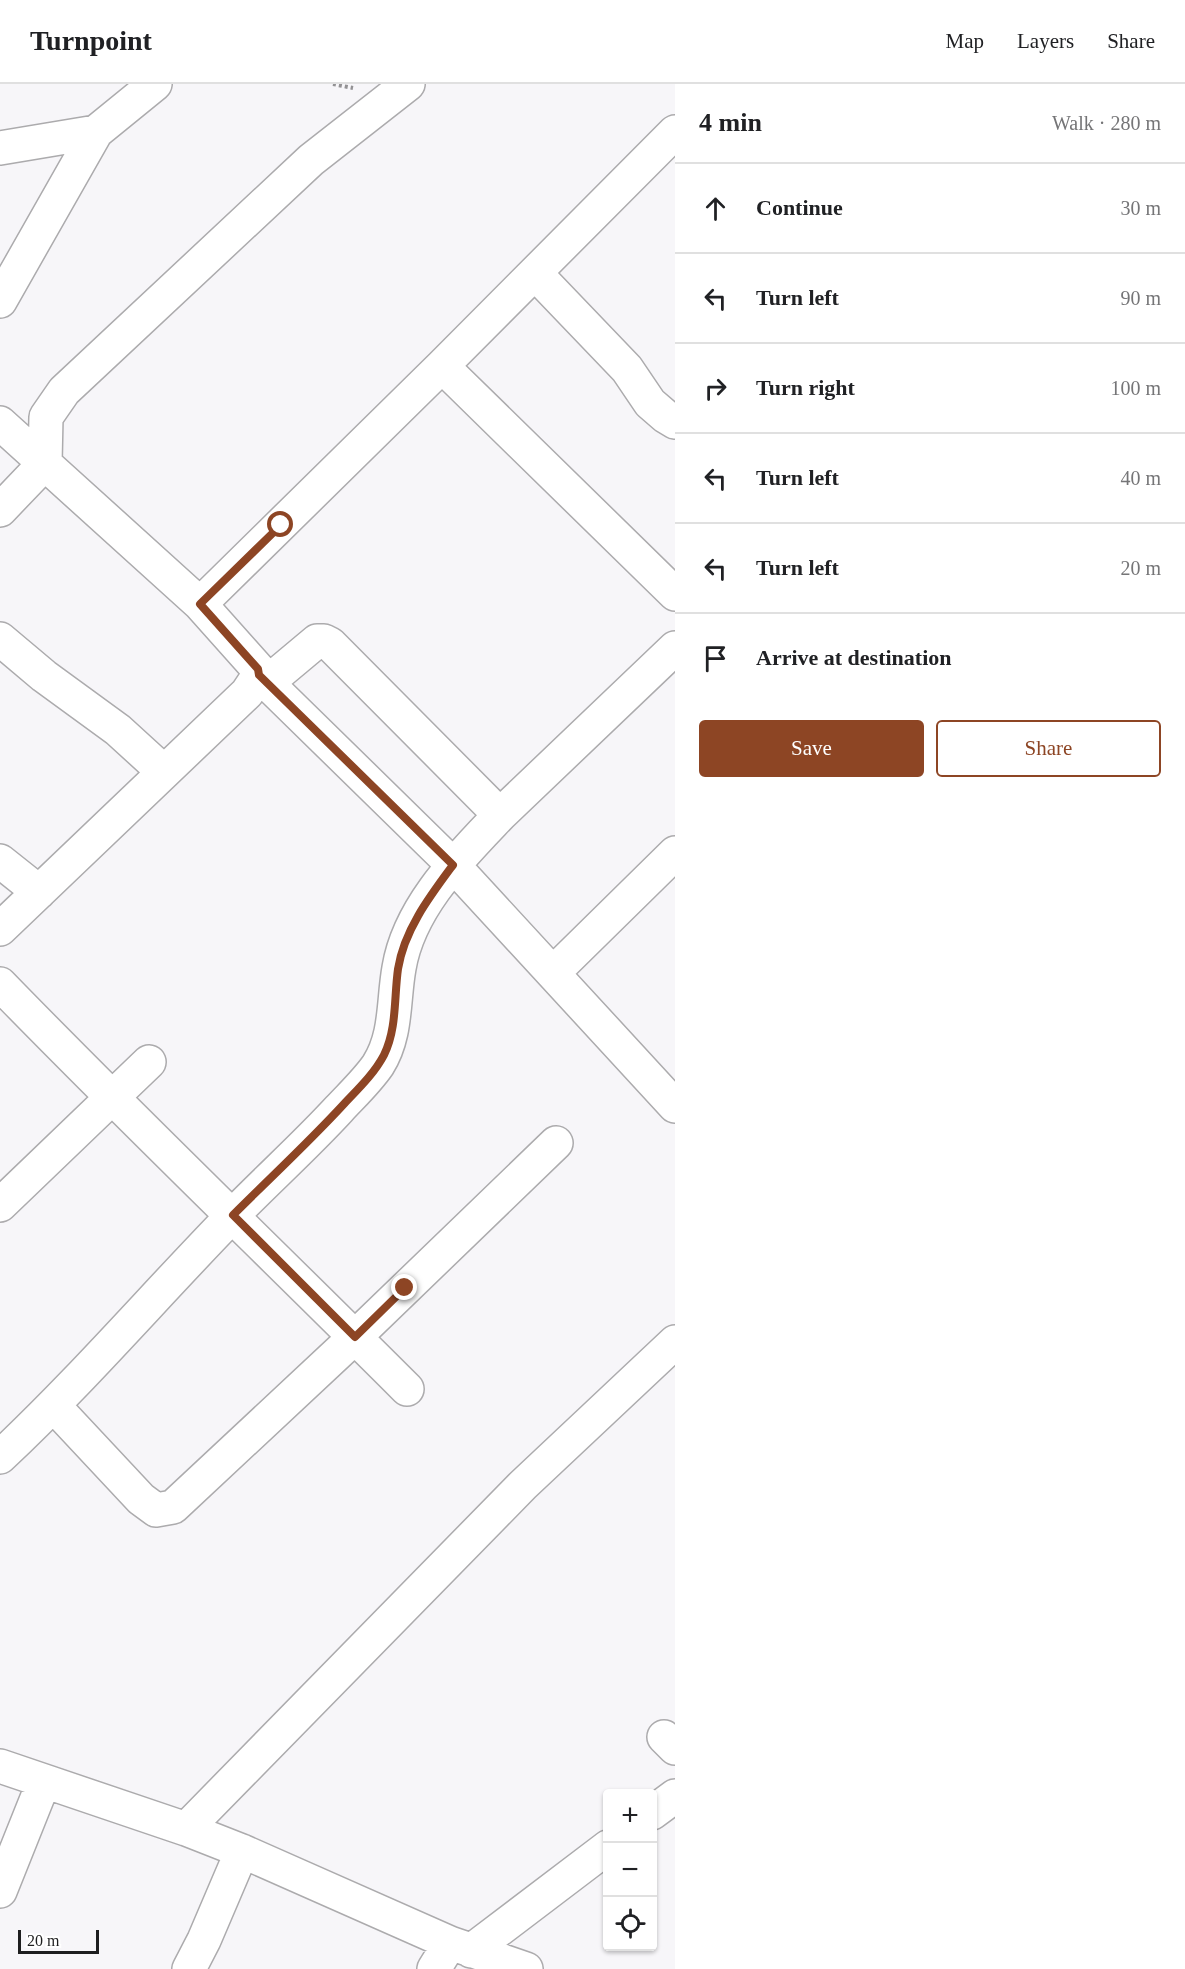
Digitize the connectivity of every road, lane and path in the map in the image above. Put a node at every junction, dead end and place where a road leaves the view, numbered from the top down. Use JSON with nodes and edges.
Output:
{"nodes":[{"id":1,"x":155,"y":84,"type":"edge"},
{"id":2,"x":408,"y":84,"type":"edge"},
{"id":3,"x":96,"y":132,"type":"junction"},
{"id":4,"x":675,"y":132,"type":"edge"},
{"id":5,"x":0,"y":148,"type":"edge"},
{"id":6,"x":535,"y":273,"type":"junction"},
{"id":7,"x":0,"y":301,"type":"edge"},
{"id":8,"x":442,"y":366,"type":"junction"},
{"id":9,"x":675,"y":422,"type":"edge"},
{"id":10,"x":0,"y":423,"type":"edge"},
{"id":11,"x":45,"y":463,"type":"junction"},
{"id":12,"x":0,"y":510,"type":"edge"},
{"id":13,"x":675,"y":594,"type":"edge"},
{"id":14,"x":200,"y":604,"type":"junction"},
{"id":15,"x":0,"y":639,"type":"edge"},
{"id":16,"x":675,"y":648,"type":"edge"},
{"id":17,"x":263,"y":678,"type":"junction"},
{"id":18,"x":164,"y":772,"type":"junction"},
{"id":19,"x":500,"y":815,"type":"junction"},
{"id":20,"x":675,"y":853,"type":"edge"},
{"id":21,"x":0,"y":861,"type":"edge"},
{"id":22,"x":453,"y":865,"type":"junction"},
{"id":23,"x":39,"y":892,"type":"junction"},
{"id":24,"x":0,"y":929,"type":"edge"},
{"id":25,"x":554,"y":972,"type":"junction"},
{"id":26,"x":0,"y":984,"type":"edge"},
{"id":27,"x":149,"y":1062,"type":"dead end"},
{"id":28,"x":111,"y":1099,"type":"junction"},
{"id":29,"x":673,"y":1100,"type":"edge"},
{"id":30,"x":556,"y":1143,"type":"dead end"},
{"id":31,"x":0,"y":1205,"type":"edge"},
{"id":32,"x":233,"y":1215,"type":"junction"},
{"id":33,"x":355,"y":1337,"type":"junction"},
{"id":34,"x":675,"y":1342,"type":"edge"},
{"id":35,"x":407,"y":1389,"type":"dead end"},
{"id":36,"x":54,"y":1406,"type":"junction"},
{"id":37,"x":0,"y":1457,"type":"edge"},
{"id":38,"x":0,"y":1766,"type":"edge"},
{"id":39,"x":45,"y":1781,"type":"junction"},
{"id":40,"x":675,"y":1796,"type":"edge"},
{"id":41,"x":657,"y":1809,"type":"edge"},
{"id":42,"x":186,"y":1829,"type":"junction"},
{"id":43,"x":603,"y":1850,"type":"edge"},
{"id":44,"x":242,"y":1851,"type":"junction"},
{"id":45,"x":0,"y":1891,"type":"edge"},
{"id":46,"x":451,"y":1954,"type":"edge"},
{"id":47,"x":189,"y":1969,"type":"edge"},
{"id":48,"x":526,"y":1969,"type":"edge"}],
"edges":[{"from":1,"to":3,"type":"street"},
{"from":2,"to":11,"type":"street"},
{"from":3,"to":5,"type":"street"},
{"from":3,"to":7,"type":"street"},
{"from":4,"to":6,"type":"street"},
{"from":6,"to":8,"type":"street"},
{"from":6,"to":9,"type":"street"},
{"from":8,"to":13,"type":"street"},
{"from":8,"to":14,"type":"street"},
{"from":10,"to":11,"type":"street"},
{"from":11,"to":12,"type":"street"},
{"from":11,"to":14,"type":"street"},
{"from":14,"to":17,"type":"street"},
{"from":15,"to":18,"type":"street"},
{"from":16,"to":19,"type":"street"},
{"from":17,"to":18,"type":"street"},
{"from":17,"to":19,"type":"street"},
{"from":17,"to":22,"type":"street"},
{"from":18,"to":23,"type":"street"},
{"from":19,"to":22,"type":"street"},
{"from":20,"to":25,"type":"street"},
{"from":21,"to":23,"type":"street"},
{"from":22,"to":25,"type":"street"},
{"from":22,"to":32,"type":"street"},
{"from":23,"to":24,"type":"street"},
{"from":25,"to":29,"type":"street"},
{"from":26,"to":28,"type":"street"},
{"from":27,"to":28,"type":"street"},
{"from":28,"to":31,"type":"street"},
{"from":28,"to":32,"type":"street"},
{"from":30,"to":33,"type":"street"},
{"from":32,"to":33,"type":"street"},
{"from":32,"to":36,"type":"street"},
{"from":33,"to":35,"type":"street"},
{"from":33,"to":36,"type":"street"},
{"from":34,"to":42,"type":"street"},
{"from":36,"to":37,"type":"street"},
{"from":38,"to":39,"type":"street"},
{"from":39,"to":42,"type":"street"},
{"from":39,"to":45,"type":"street"},
{"from":40,"to":41,"type":"street"},
{"from":42,"to":44,"type":"street"},
{"from":43,"to":46,"type":"street"},
{"from":44,"to":46,"type":"street"},
{"from":44,"to":47,"type":"street"},
{"from":46,"to":48,"type":"street"}]}
